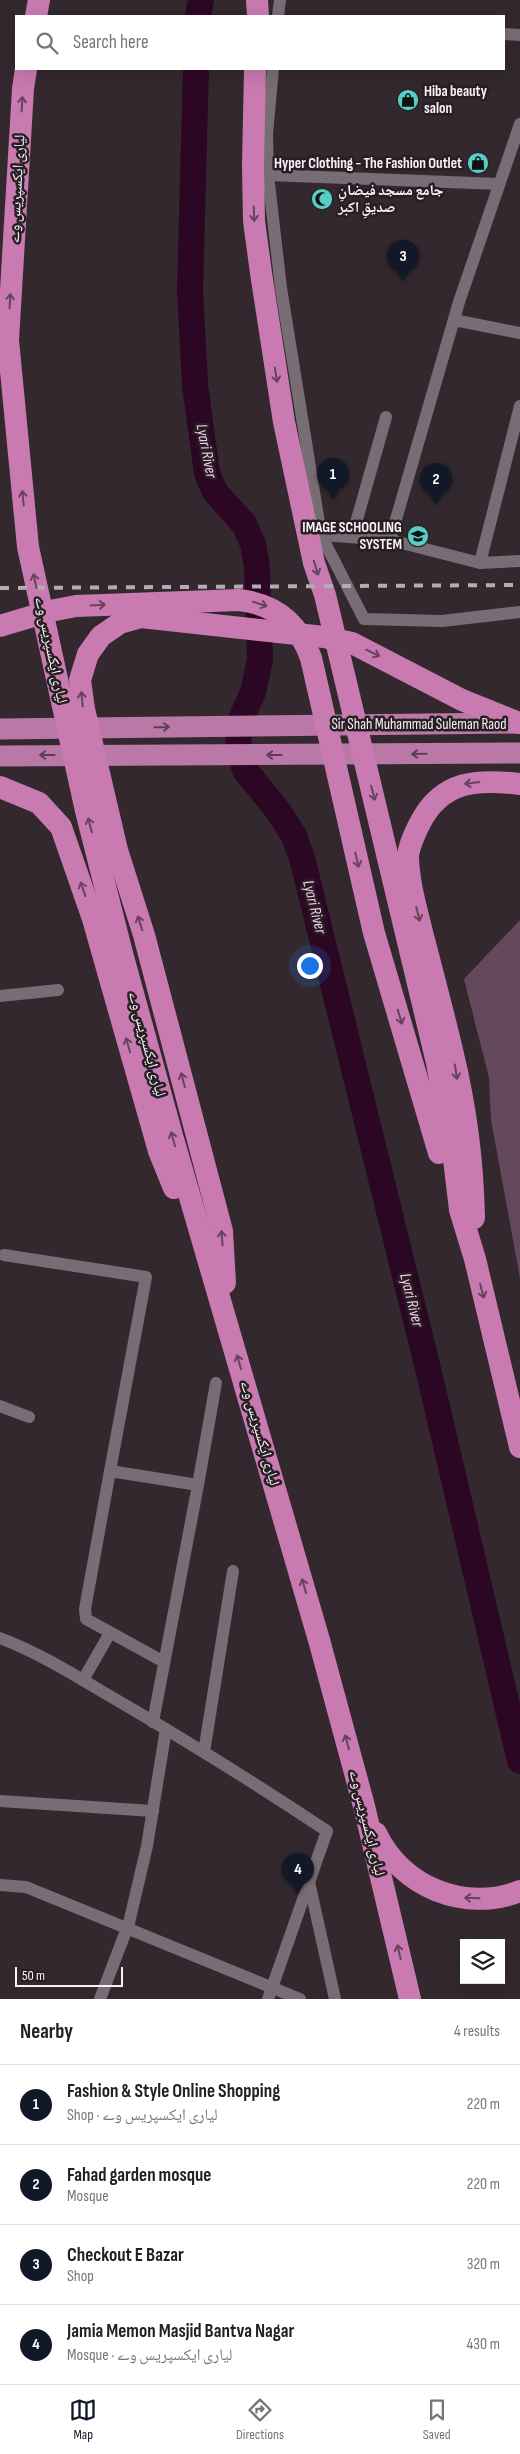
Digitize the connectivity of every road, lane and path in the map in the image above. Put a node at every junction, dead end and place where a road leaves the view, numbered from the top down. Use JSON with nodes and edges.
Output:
{"nodes":[{"id":1,"x":39,"y":0,"type":"edge"},
{"id":2,"x":257,"y":0,"type":"edge"},
{"id":3,"x":280,"y":0,"type":"edge"},
{"id":4,"x":36,"y":15,"type":"edge"},
{"id":5,"x":258,"y":15,"type":"edge"},
{"id":6,"x":278,"y":15,"type":"edge"},
{"id":7,"x":505,"y":34,"type":"edge"},
{"id":8,"x":520,"y":35,"type":"edge"},
{"id":9,"x":26,"y":70,"type":"edge"},
{"id":10,"x":255,"y":70,"type":"edge"},
{"id":11,"x":273,"y":70,"type":"edge"},
{"id":12,"x":520,"y":124,"type":"edge"},
{"id":13,"x":516,"y":147,"type":"edge"},
{"id":14,"x":268,"y":175,"type":"junction"},
{"id":15,"x":500,"y":184,"type":"junction"},
{"id":16,"x":454,"y":320,"type":"junction"},
{"id":17,"x":520,"y":333,"type":"edge"},
{"id":18,"x":520,"y":406,"type":"edge"},
{"id":19,"x":386,"y":417,"type":"dead end"},
{"id":20,"x":321,"y":535,"type":"junction"},
{"id":21,"x":352,"y":537,"type":"junction"},
{"id":22,"x":390,"y":540,"type":"junction"},
{"id":23,"x":520,"y":560,"type":"edge"},
{"id":24,"x":480,"y":563,"type":"junction"},
{"id":25,"x":520,"y":612,"type":"edge"},
{"id":26,"x":0,"y":626,"type":"edge"},
{"id":27,"x":520,"y":723,"type":"edge"},
{"id":28,"x":0,"y":729,"type":"edge"},
{"id":29,"x":520,"y":753,"type":"edge"},
{"id":30,"x":0,"y":756,"type":"edge"},
{"id":31,"x":520,"y":784,"type":"edge"},
{"id":32,"x":0,"y":787,"type":"edge"},
{"id":33,"x":58,"y":990,"type":"dead end"},
{"id":34,"x":0,"y":996,"type":"edge"},
{"id":35,"x":460,"y":1210,"type":"junction"},
{"id":36,"x":4,"y":1255,"type":"dead end"},
{"id":37,"x":475,"y":1260,"type":"junction"},
{"id":38,"x":227,"y":1321,"type":"junction"},
{"id":39,"x":216,"y":1383,"type":"dead end"},
{"id":40,"x":0,"y":1406,"type":"edge"},
{"id":41,"x":28,"y":1417,"type":"dead end"},
{"id":42,"x":520,"y":1447,"type":"edge"},
{"id":43,"x":110,"y":1472,"type":"junction"},
{"id":44,"x":198,"y":1486,"type":"junction"},
{"id":45,"x":233,"y":1571,"type":"dead end"},
{"id":46,"x":110,"y":1633,"type":"junction"},
{"id":47,"x":0,"y":1638,"type":"edge"},
{"id":48,"x":164,"y":1662,"type":"junction"},
{"id":49,"x":83,"y":1680,"type":"junction"},
{"id":50,"x":153,"y":1722,"type":"junction"},
{"id":51,"x":166,"y":1729,"type":"junction"},
{"id":52,"x":204,"y":1752,"type":"junction"},
{"id":53,"x":0,"y":1801,"type":"edge"},
{"id":54,"x":364,"y":1806,"type":"junction"},
{"id":55,"x":153,"y":1811,"type":"junction"},
{"id":56,"x":309,"y":1882,"type":"junction"},
{"id":57,"x":0,"y":1886,"type":"edge"},
{"id":58,"x":520,"y":1891,"type":"edge"},
{"id":59,"x":126,"y":1930,"type":"junction"},
{"id":60,"x":270,"y":1994,"type":"edge"},
{"id":61,"x":100,"y":1999,"type":"edge"},
{"id":62,"x":300,"y":1999,"type":"edge"},
{"id":63,"x":335,"y":1999,"type":"edge"},
{"id":64,"x":410,"y":1999,"type":"edge"}],
"edges":[{"from":1,"to":4,"type":"highway"},
{"from":2,"to":5,"type":"highway"},
{"from":3,"to":6,"type":"street"},
{"from":7,"to":8,"type":"street"},
{"from":38,"to":9,"type":"highway","name":"لیاری ایکسپریس وے","one_way":true},
{"from":10,"to":35,"type":"highway","one_way":true},
{"from":11,"to":14,"type":"street"},
{"from":12,"to":13,"type":"street"},
{"from":13,"to":15,"type":"street"},
{"from":14,"to":15,"type":"street"},
{"from":14,"to":20,"type":"street"},
{"from":15,"to":16,"type":"street"},
{"from":16,"to":17,"type":"street"},
{"from":16,"to":22,"type":"street"},
{"from":18,"to":24,"type":"street"},
{"from":19,"to":21,"type":"street"},
{"from":20,"to":21,"type":"street"},
{"from":20,"to":25,"type":"street"},
{"from":21,"to":22,"type":"street"},
{"from":22,"to":24,"type":"street"},
{"from":23,"to":24,"type":"street"},
{"from":26,"to":35,"type":"highway","one_way":true},
{"from":28,"to":27,"type":"highway","name":"Sir Shah Muhammad Suleman Raod","one_way":true},
{"from":38,"to":27,"type":"highway","one_way":true},
{"from":29,"to":30,"type":"highway","one_way":true},
{"from":31,"to":37,"type":"highway","one_way":true},
{"from":38,"to":32,"type":"highway","one_way":true},
{"from":33,"to":34,"type":"street"},
{"from":35,"to":37,"type":"highway"},
{"from":36,"to":43,"type":"street"},
{"from":37,"to":42,"type":"highway","one_way":true},
{"from":54,"to":38,"type":"highway","name":"لیاری ایکسپریس وے","one_way":true},
{"from":39,"to":44,"type":"street"},
{"from":40,"to":41,"type":"street"},
{"from":43,"to":44,"type":"street"},
{"from":43,"to":46,"type":"street"},
{"from":44,"to":48,"type":"street"},
{"from":45,"to":52,"type":"street"},
{"from":46,"to":48,"type":"street"},
{"from":46,"to":49,"type":"street"},
{"from":47,"to":49,"type":"street"},
{"from":48,"to":50,"type":"street"},
{"from":49,"to":50,"type":"street"},
{"from":50,"to":51,"type":"street"},
{"from":51,"to":52,"type":"street"},
{"from":51,"to":55,"type":"street"},
{"from":52,"to":56,"type":"street"},
{"from":53,"to":55,"type":"street"},
{"from":58,"to":54,"type":"highway","one_way":true},
{"from":64,"to":54,"type":"highway","name":"لیاری ایکسپریس وے","one_way":true},
{"from":55,"to":59,"type":"street"},
{"from":56,"to":60,"type":"street"},
{"from":56,"to":63,"type":"street"},
{"from":57,"to":59,"type":"street"},
{"from":59,"to":60,"type":"street"},
{"from":59,"to":61,"type":"street"},
{"from":60,"to":62,"type":"street"}]}
